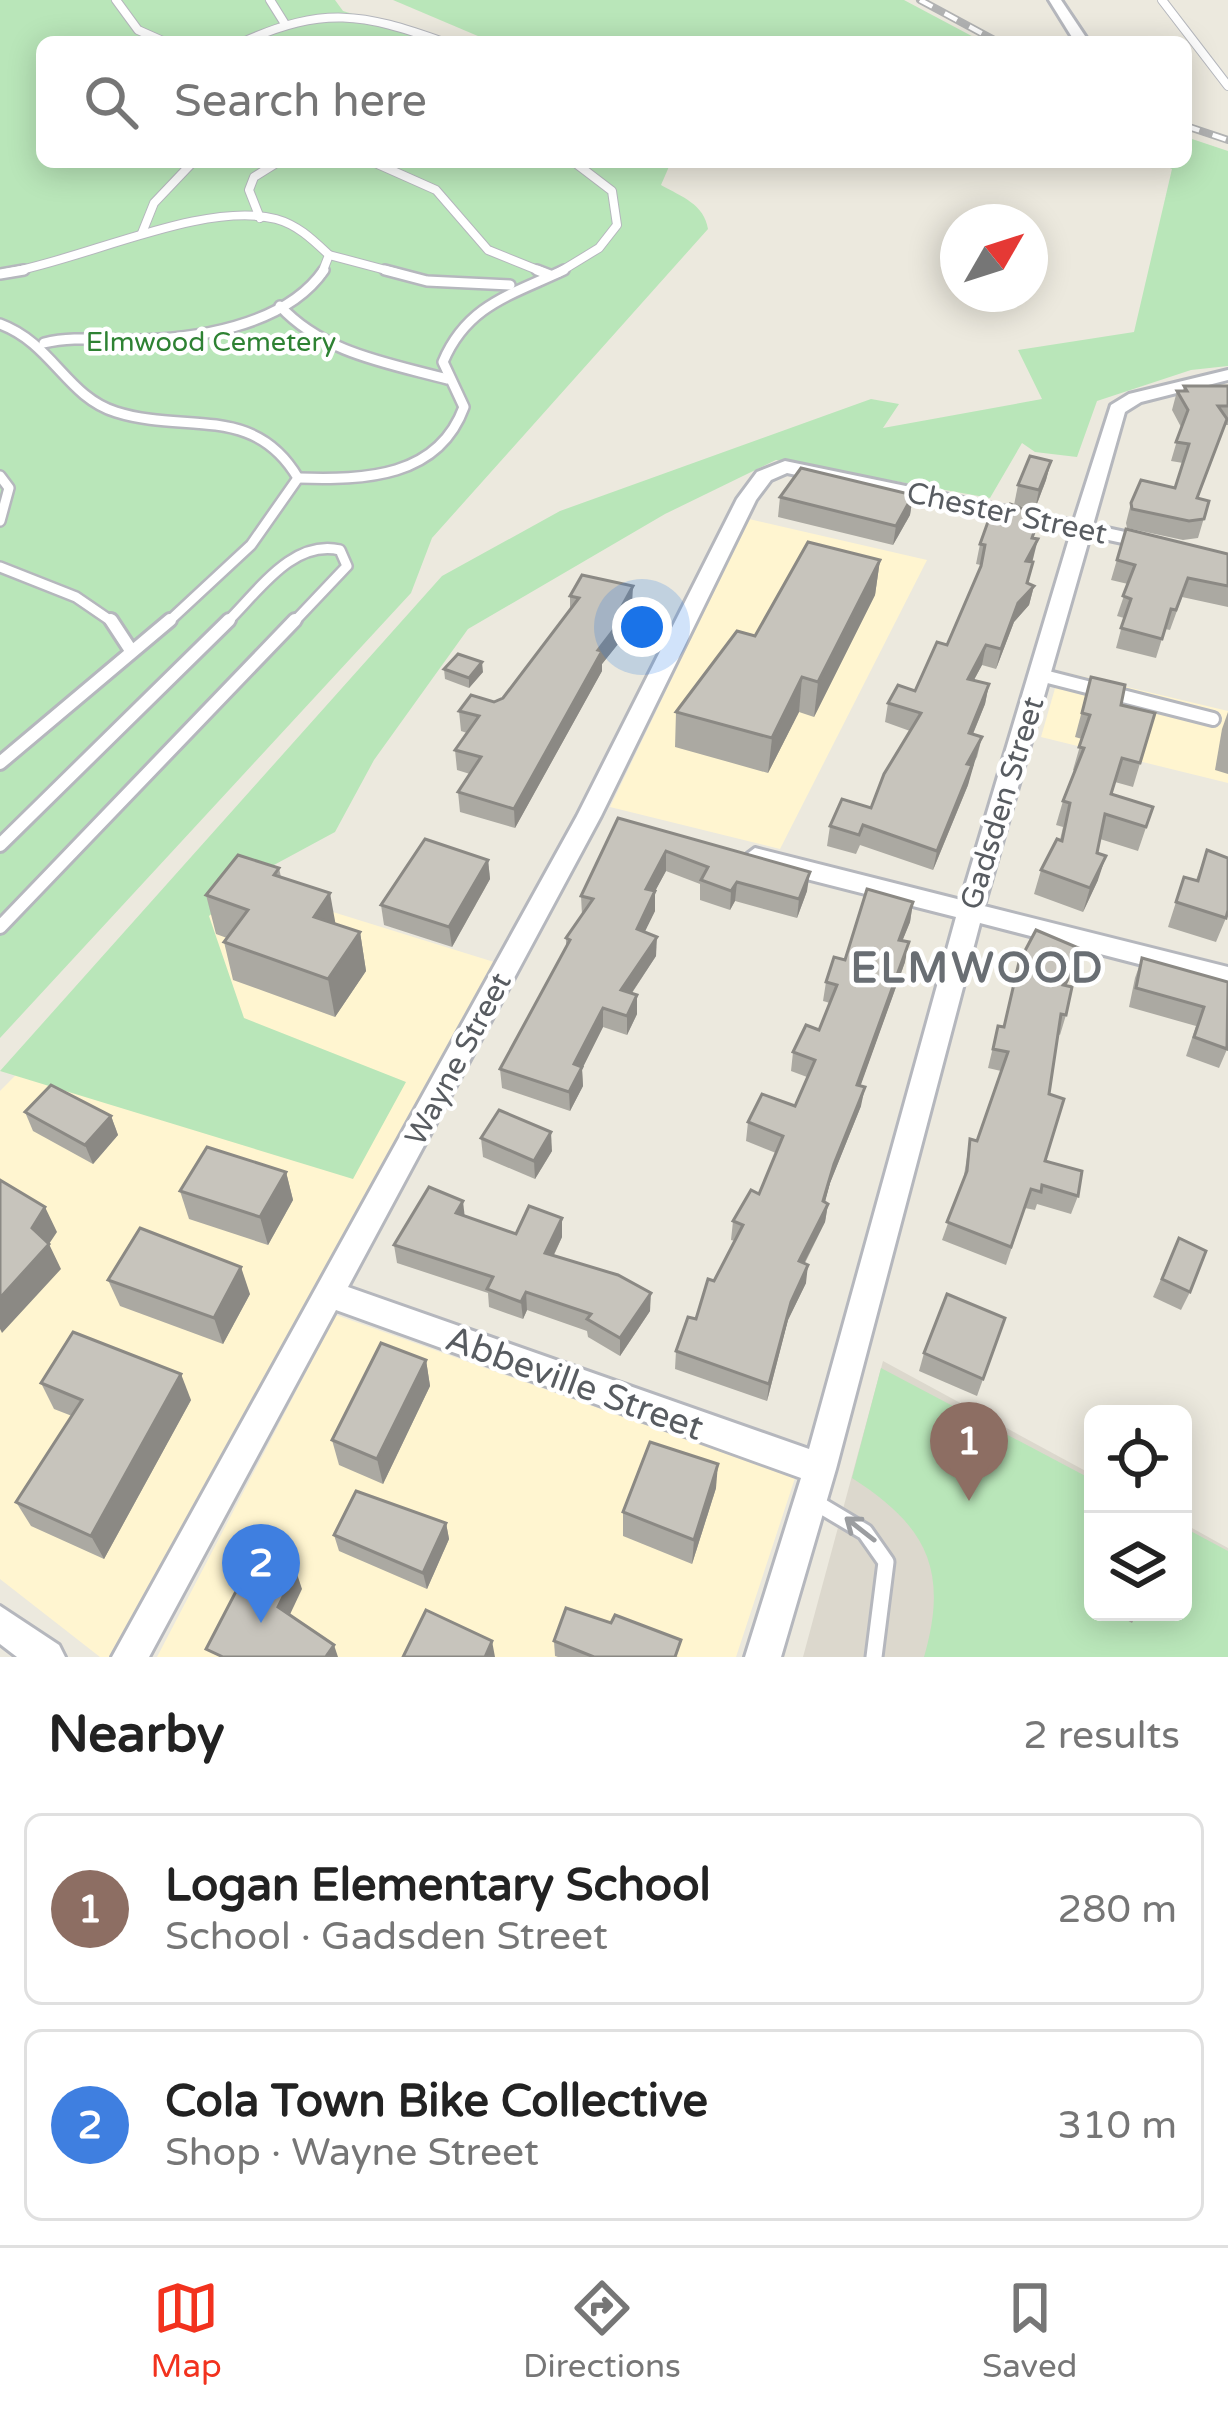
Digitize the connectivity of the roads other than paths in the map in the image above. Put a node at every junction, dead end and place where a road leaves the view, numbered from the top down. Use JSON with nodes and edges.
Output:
{"nodes":[{"id":1,"x":116,"y":0,"type":"edge"},
{"id":2,"x":270,"y":0,"type":"edge"},
{"id":3,"x":1055,"y":0,"type":"edge"},
{"id":4,"x":1162,"y":0,"type":"edge"},
{"id":5,"x":285,"y":24,"type":"junction"},
{"id":6,"x":152,"y":36,"type":"edge"},
{"id":7,"x":257,"y":36,"type":"edge"},
{"id":8,"x":426,"y":36,"type":"edge"},
{"id":9,"x":1078,"y":36,"type":"edge"},
{"id":10,"x":1190,"y":36,"type":"edge"},
{"id":11,"x":1192,"y":39,"type":"edge"},
{"id":12,"x":1228,"y":86,"type":"edge"},
{"id":13,"x":187,"y":168,"type":"edge"},
{"id":14,"x":268,"y":168,"type":"edge"},
{"id":15,"x":386,"y":168,"type":"edge"},
{"id":16,"x":582,"y":168,"type":"edge"},
{"id":17,"x":260,"y":218,"type":"junction"},
{"id":18,"x":142,"y":232,"type":"junction"},
{"id":19,"x":329,"y":255,"type":"junction"},
{"id":20,"x":0,"y":274,"type":"edge"},
{"id":21,"x":550,"y":275,"type":"junction"},
{"id":22,"x":523,"y":284,"type":"junction"},
{"id":23,"x":280,"y":306,"type":"junction"},
{"id":24,"x":0,"y":324,"type":"edge"},
{"id":25,"x":44,"y":343,"type":"junction"},
{"id":26,"x":1228,"y":375,"type":"edge"},
{"id":27,"x":447,"y":379,"type":"junction"},
{"id":28,"x":785,"y":467,"type":"joint"},
{"id":29,"x":0,"y":476,"type":"edge"},
{"id":30,"x":298,"y":478,"type":"junction"},
{"id":31,"x":0,"y":521,"type":"edge"},
{"id":32,"x":1083,"y":529,"type":"junction"},
{"id":33,"x":1185,"y":551,"type":"edge"},
{"id":34,"x":0,"y":567,"type":"edge"},
{"id":35,"x":130,"y":649,"type":"junction"},
{"id":36,"x":1040,"y":675,"type":"junction"},
{"id":37,"x":1214,"y":719,"type":"dead end"},
{"id":38,"x":0,"y":763,"type":"edge"},
{"id":39,"x":590,"y":816,"type":"junction"},
{"id":40,"x":621,"y":824,"type":"edge"},
{"id":41,"x":0,"y":845,"type":"edge"},
{"id":42,"x":734,"y":852,"type":"edge"},
{"id":43,"x":970,"y":912,"type":"junction"},
{"id":44,"x":0,"y":927,"type":"edge"},
{"id":45,"x":1228,"y":977,"type":"edge"},
{"id":46,"x":330,"y":1294,"type":"junction"},
{"id":47,"x":815,"y":1485,"type":"junction"},
{"id":48,"x":0,"y":1623,"type":"edge"},
{"id":49,"x":47,"y":1657,"type":"edge"},
{"id":50,"x":130,"y":1657,"type":"edge"},
{"id":51,"x":763,"y":1657,"type":"edge"},
{"id":52,"x":874,"y":1657,"type":"edge"}],
"edges":[{"from":1,"to":6,"type":"lane"},
{"from":2,"to":5,"type":"lane"},
{"from":3,"to":9,"type":"street"},
{"from":4,"to":10,"type":"lane"},
{"from":5,"to":7,"type":"lane"},
{"from":5,"to":8,"type":"lane"},
{"from":11,"to":12,"type":"lane"},
{"from":13,"to":18,"type":"lane"},
{"from":14,"to":17,"type":"lane"},
{"from":15,"to":21,"type":"lane"},
{"from":16,"to":21,"type":"lane"},
{"from":17,"to":18,"type":"lane"},
{"from":17,"to":19,"type":"lane"},
{"from":18,"to":20,"type":"lane"},
{"from":19,"to":22,"type":"lane"},
{"from":19,"to":23,"type":"lane"},
{"from":21,"to":22,"type":"lane"},
{"from":22,"to":27,"type":"lane"},
{"from":23,"to":25,"type":"lane"},
{"from":23,"to":27,"type":"lane"},
{"from":24,"to":25,"type":"lane"},
{"from":25,"to":30,"type":"lane"},
{"from":26,"to":32,"type":"street","name":"Gadsden Street"},
{"from":27,"to":30,"type":"lane"},
{"from":28,"to":32,"type":"street","name":"Chester Street"},
{"from":28,"to":39,"type":"street","name":"Wayne Street"},
{"from":29,"to":31,"type":"lane"},
{"from":30,"to":35,"type":"lane"},
{"from":32,"to":33,"type":"street","name":"Chester Street"},
{"from":32,"to":36,"type":"street","name":"Gadsden Street"},
{"from":34,"to":35,"type":"lane"},
{"from":35,"to":38,"type":"lane"},
{"from":36,"to":37,"type":"lane"},
{"from":36,"to":43,"type":"street","name":"Gadsden Street"},
{"from":39,"to":40,"type":"street"},
{"from":39,"to":46,"type":"street","name":"Wayne Street"},
{"from":41,"to":44,"type":"lane"},
{"from":42,"to":43,"type":"street"},
{"from":43,"to":45,"type":"street"},
{"from":43,"to":47,"type":"street","name":"Gadsden Street"},
{"from":46,"to":47,"type":"street","name":"Abbeville Street"},
{"from":46,"to":50,"type":"street","name":"Wayne Street"},
{"from":47,"to":51,"type":"street","name":"Gadsden Street"},
{"from":52,"to":47,"type":"lane","one_way":true},
{"from":48,"to":49,"type":"street"}]}
